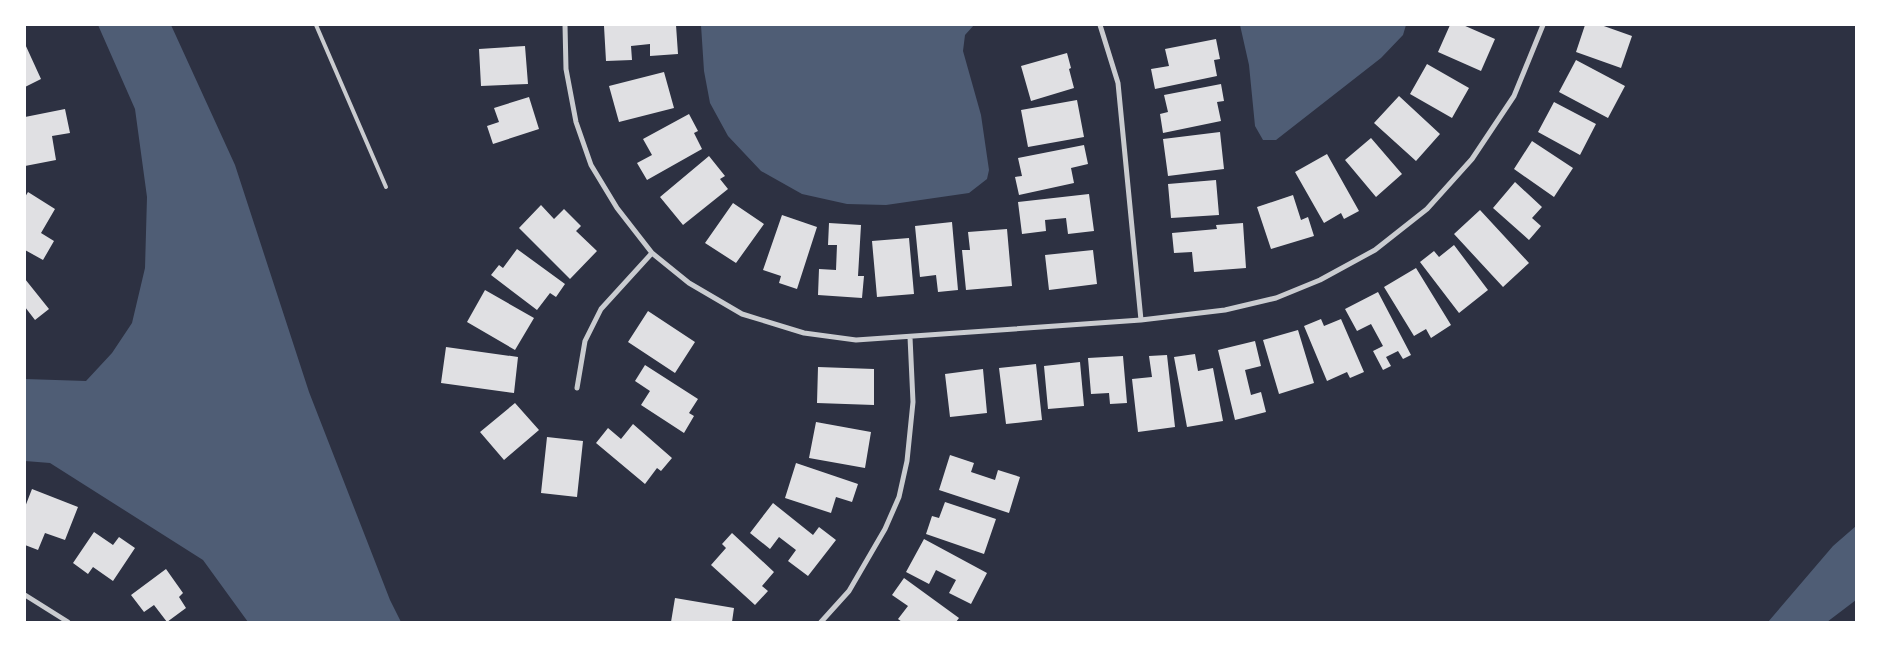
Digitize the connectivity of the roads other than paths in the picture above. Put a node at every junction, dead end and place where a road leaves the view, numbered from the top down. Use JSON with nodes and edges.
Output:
{"nodes":[{"id":1,"x":316,"y":25,"type":"edge"},
{"id":2,"x":566,"y":25,"type":"edge"},
{"id":3,"x":1100,"y":25,"type":"edge"},
{"id":4,"x":1543,"y":25,"type":"edge"},
{"id":5,"x":386,"y":188,"type":"dead end"},
{"id":6,"x":652,"y":253,"type":"junction"},
{"id":7,"x":1141,"y":320,"type":"junction"},
{"id":8,"x":910,"y":337,"type":"junction"},
{"id":9,"x":577,"y":388,"type":"dead end"},
{"id":10,"x":25,"y":595,"type":"edge"},
{"id":11,"x":68,"y":622,"type":"edge"},
{"id":12,"x":821,"y":622,"type":"edge"}],
"edges":[{"from":1,"to":5,"type":"lane"},
{"from":2,"to":6,"type":"street"},
{"from":3,"to":7,"type":"street"},
{"from":4,"to":7,"type":"street"},
{"from":6,"to":8,"type":"street"},
{"from":6,"to":9,"type":"street"},
{"from":7,"to":8,"type":"street"},
{"from":8,"to":12,"type":"street"},
{"from":10,"to":11,"type":"street"}]}
